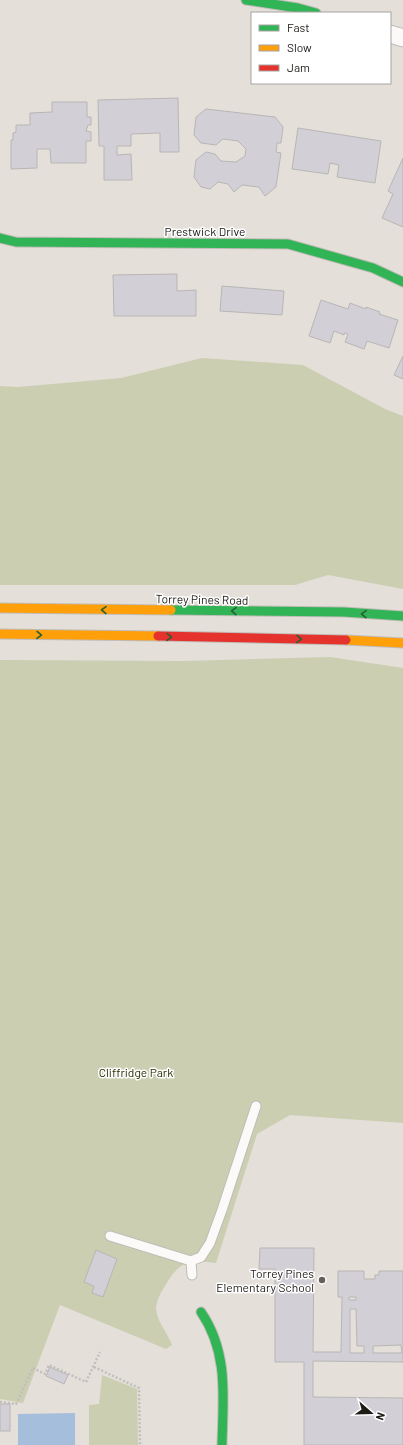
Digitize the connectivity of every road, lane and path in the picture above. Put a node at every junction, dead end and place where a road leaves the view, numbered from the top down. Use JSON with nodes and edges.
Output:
{"nodes":[{"id":1,"x":246,"y":0,"type":"edge"},
{"id":2,"x":312,"y":12,"type":"edge"},
{"id":3,"x":391,"y":34,"type":"edge"},
{"id":4,"x":403,"y":38,"type":"edge"},
{"id":5,"x":0,"y":238,"type":"edge"},
{"id":6,"x":403,"y":282,"type":"edge"},
{"id":7,"x":0,"y":608,"type":"edge"},
{"id":8,"x":403,"y":616,"type":"edge"},
{"id":9,"x":0,"y":634,"type":"edge"},
{"id":10,"x":403,"y":643,"type":"edge"},
{"id":11,"x":256,"y":1106,"type":"dead end"},
{"id":12,"x":110,"y":1236,"type":"dead end"},
{"id":13,"x":191,"y":1261,"type":"junction"},
{"id":14,"x":192,"y":1274,"type":"dead end"},
{"id":15,"x":201,"y":1312,"type":"dead end"},
{"id":16,"x":100,"y":1352,"type":"dead end"},
{"id":17,"x":93,"y":1367,"type":"junction"},
{"id":18,"x":0,"y":1402,"type":"edge"},
{"id":19,"x":140,"y":1445,"type":"edge"},
{"id":20,"x":222,"y":1445,"type":"edge"}],
"edges":[{"from":1,"to":2,"type":"main road"},
{"from":3,"to":4,"type":"street"},
{"from":5,"to":6,"type":"main road","name":"Prestwick Drive"},
{"from":8,"to":7,"type":"main road","name":"Torrey Pines Road","one_way":true},
{"from":9,"to":10,"type":"main road","one_way":true},
{"from":11,"to":13,"type":"lane"},
{"from":12,"to":13,"type":"lane"},
{"from":13,"to":14,"type":"lane"},
{"from":15,"to":20,"type":"main road"},
{"from":16,"to":17,"type":"path"},
{"from":17,"to":18,"type":"path"},
{"from":17,"to":19,"type":"path"}]}
